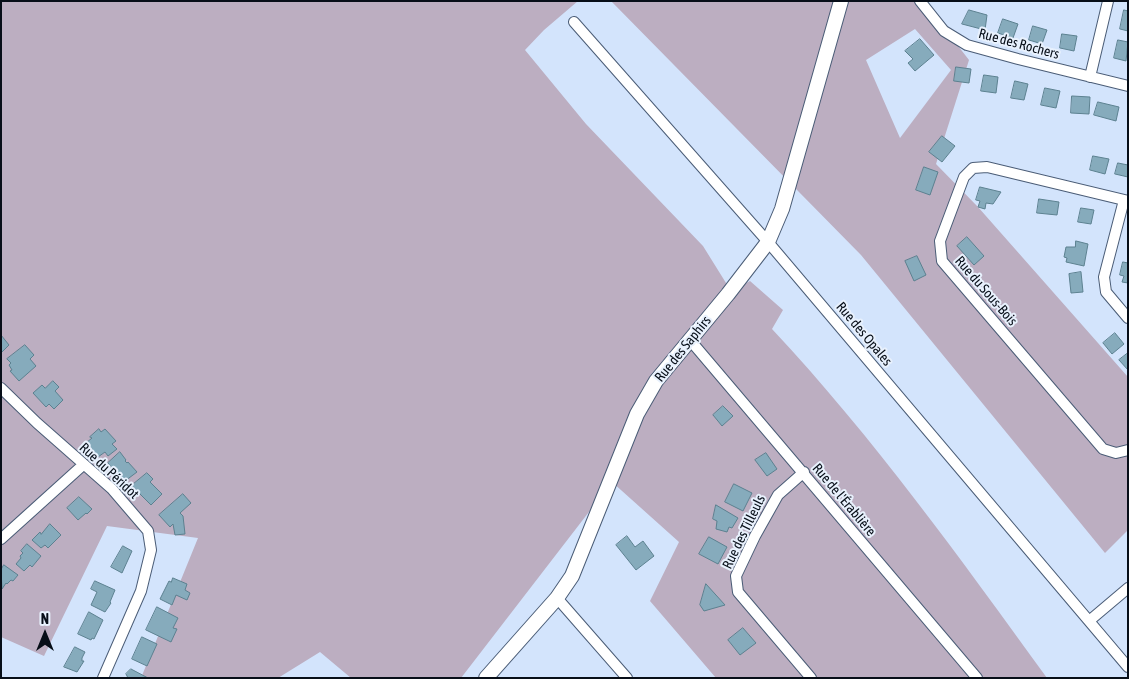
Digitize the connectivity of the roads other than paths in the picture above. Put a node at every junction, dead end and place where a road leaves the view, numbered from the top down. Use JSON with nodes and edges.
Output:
{"nodes":[{"id":1,"x":841,"y":1,"type":"edge"},
{"id":2,"x":920,"y":1,"type":"edge"},
{"id":3,"x":1108,"y":1,"type":"edge"},
{"id":4,"x":574,"y":22,"type":"dead end"},
{"id":5,"x":1090,"y":76,"type":"junction"},
{"id":6,"x":1128,"y":86,"type":"edge"},
{"id":7,"x":1126,"y":200,"type":"edge"},
{"id":8,"x":768,"y":242,"type":"junction"},
{"id":9,"x":1128,"y":318,"type":"edge"},
{"id":10,"x":690,"y":340,"type":"junction"},
{"id":11,"x":1,"y":388,"type":"edge"},
{"id":12,"x":1128,"y":450,"type":"edge"},
{"id":13,"x":83,"y":465,"type":"junction"},
{"id":14,"x":804,"y":472,"type":"junction"},
{"id":15,"x":1,"y":539,"type":"edge"},
{"id":16,"x":1128,"y":588,"type":"edge"},
{"id":17,"x":557,"y":598,"type":"junction"},
{"id":18,"x":1089,"y":621,"type":"junction"},
{"id":19,"x":1128,"y":667,"type":"edge"},
{"id":20,"x":103,"y":678,"type":"edge"},
{"id":21,"x":486,"y":678,"type":"edge"},
{"id":22,"x":627,"y":678,"type":"edge"},
{"id":23,"x":811,"y":678,"type":"edge"},
{"id":24,"x":977,"y":678,"type":"edge"}],
"edges":[{"from":1,"to":8,"type":"street","name":"Rue des Saphirs"},
{"from":2,"to":5,"type":"street","name":"Rue des Rochers"},
{"from":3,"to":5,"type":"street"},
{"from":4,"to":8,"type":"street","name":"Rue des Opales"},
{"from":5,"to":6,"type":"street","name":"Rue des Rochers"},
{"from":7,"to":9,"type":"street"},
{"from":7,"to":12,"type":"street","name":"Rue du Sous-Bois"},
{"from":8,"to":10,"type":"street","name":"Rue des Saphirs"},
{"from":8,"to":18,"type":"street","name":"Rue des Opales"},
{"from":10,"to":14,"type":"street","name":"Rue de l'Érablière"},
{"from":10,"to":17,"type":"street","name":"Rue des Saphirs"},
{"from":11,"to":13,"type":"street","name":"Rue du Péridot"},
{"from":13,"to":15,"type":"street"},
{"from":13,"to":20,"type":"street","name":"Rue du Péridot"},
{"from":14,"to":23,"type":"street","name":"Rue des Tilleuls"},
{"from":14,"to":24,"type":"street","name":"Rue de l'Érablière"},
{"from":16,"to":18,"type":"street"},
{"from":17,"to":21,"type":"street","name":"Rue des Saphirs"},
{"from":17,"to":22,"type":"street"},
{"from":18,"to":19,"type":"street","name":"Rue des Opales"}]}
